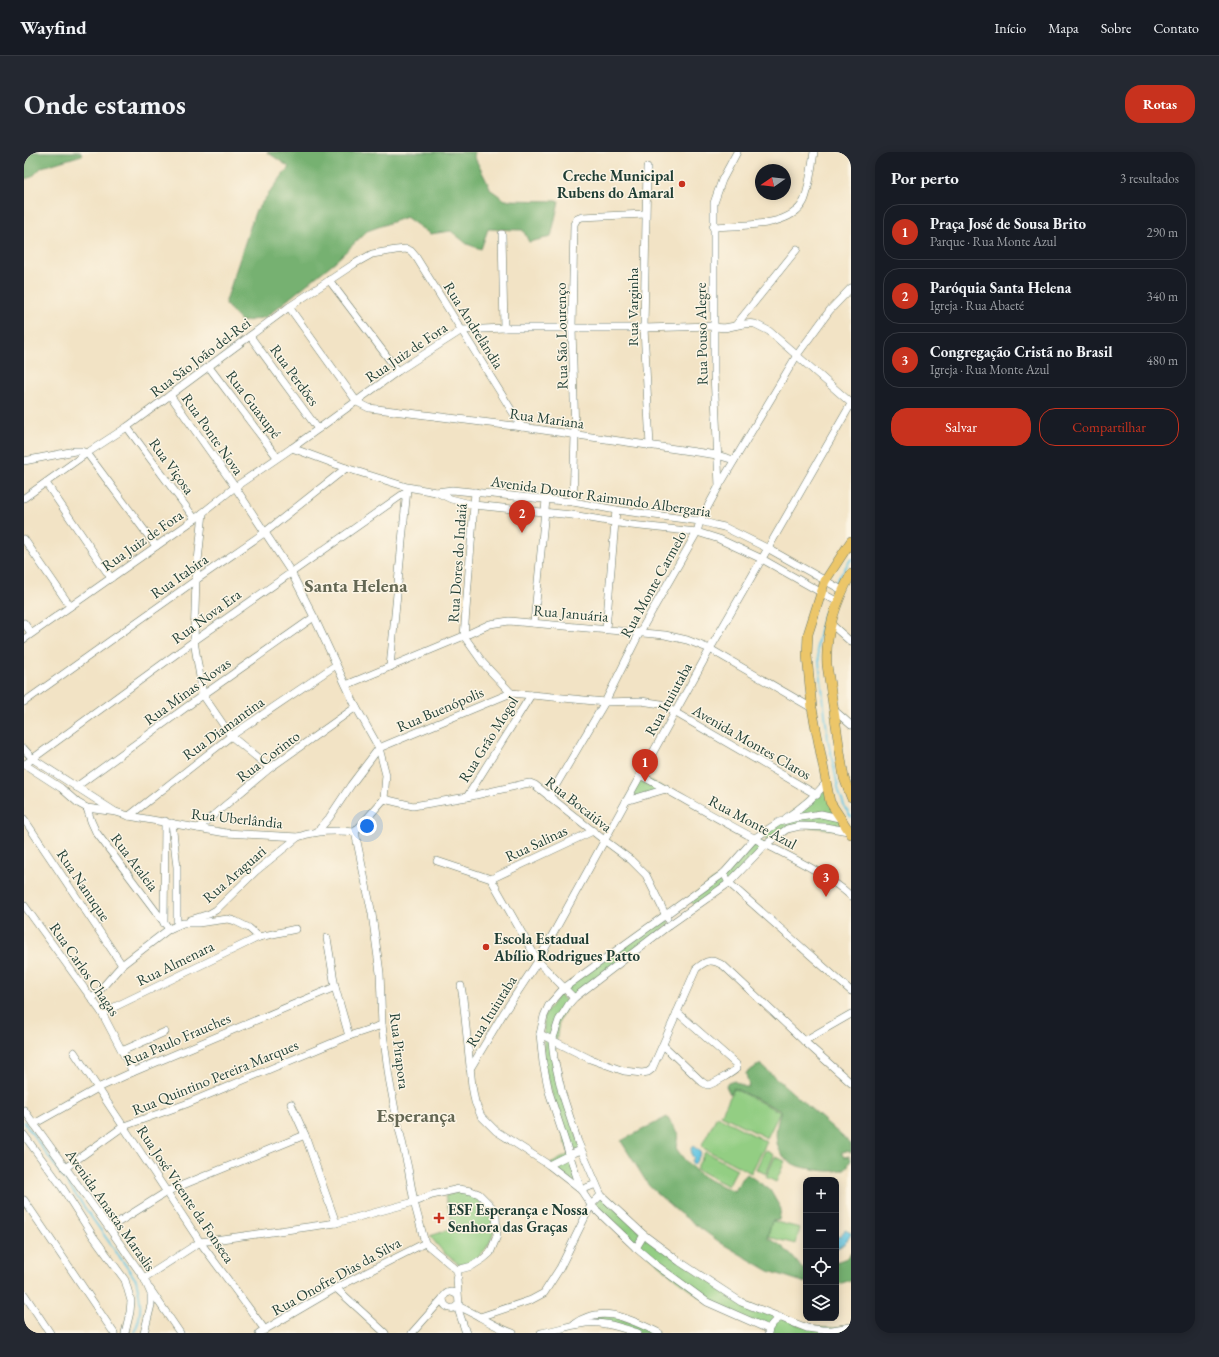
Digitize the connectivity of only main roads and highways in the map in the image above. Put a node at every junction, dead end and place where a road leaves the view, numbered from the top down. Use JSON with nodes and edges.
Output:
{"nodes":[{"id":1,"x":851,"y":540,"type":"edge"},
{"id":2,"x":851,"y":574,"type":"edge"},
{"id":3,"x":851,"y":797,"type":"edge"},
{"id":4,"x":849,"y":833,"type":"edge"}],
"edges":[{"from":1,"to":4,"type":"main road"},
{"from":2,"to":3,"type":"main road"}]}
